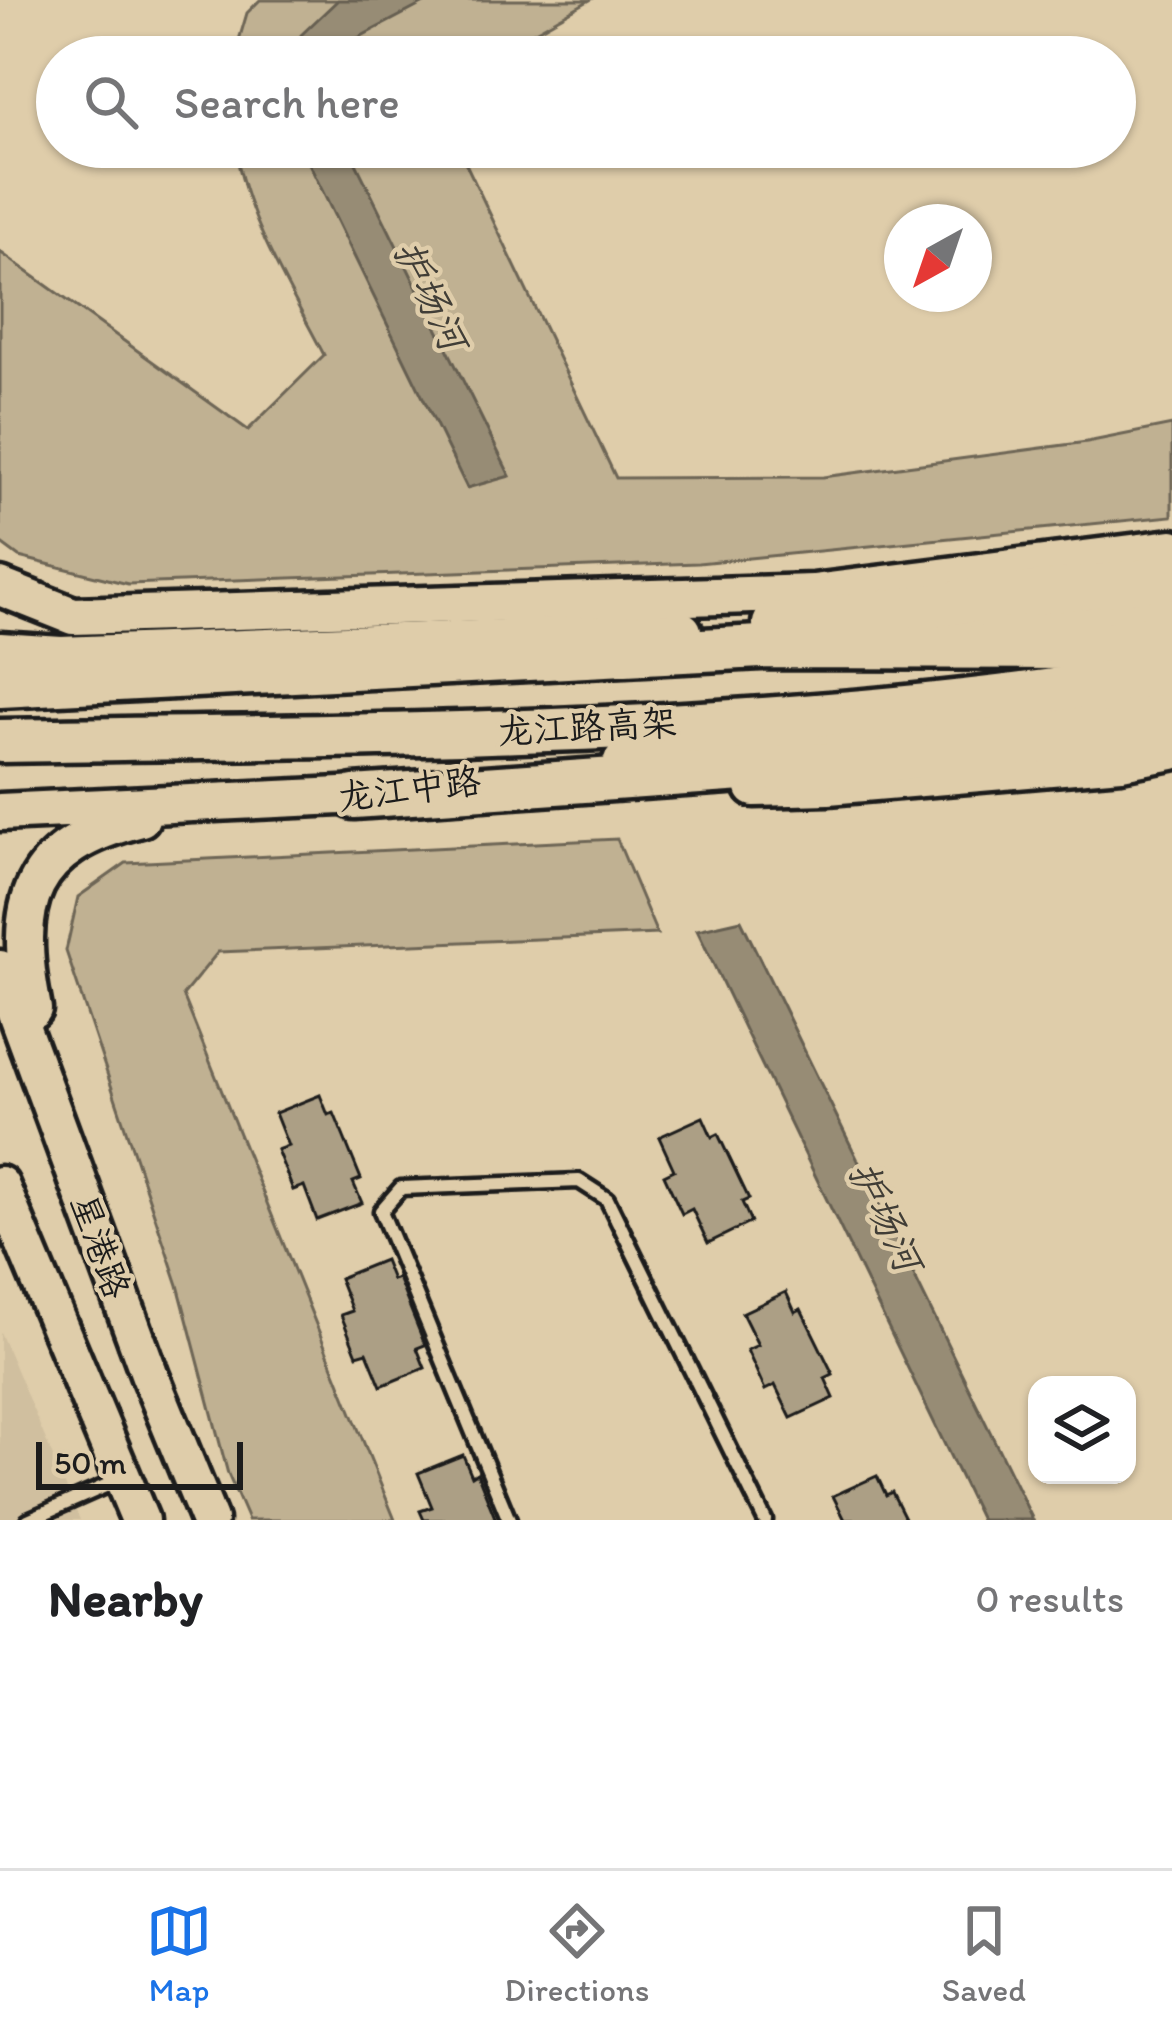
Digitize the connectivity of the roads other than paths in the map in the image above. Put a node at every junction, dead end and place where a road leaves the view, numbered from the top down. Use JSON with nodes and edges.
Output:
{"nodes":[{"id":1,"x":1172,"y":548,"type":"edge"},
{"id":2,"x":1172,"y":577,"type":"edge"},
{"id":3,"x":0,"y":587,"type":"edge"},
{"id":4,"x":1172,"y":608,"type":"edge"},
{"id":5,"x":742,"y":628,"type":"junction"},
{"id":6,"x":1172,"y":633,"type":"edge"},
{"id":7,"x":0,"y":651,"type":"edge"},
{"id":8,"x":1172,"y":672,"type":"edge"},
{"id":9,"x":0,"y":686,"type":"edge"},
{"id":10,"x":1172,"y":693,"type":"edge"},
{"id":11,"x":1172,"y":724,"type":"edge"},
{"id":12,"x":0,"y":741,"type":"edge"},
{"id":13,"x":1172,"y":751,"type":"edge"},
{"id":14,"x":354,"y":797,"type":"junction"},
{"id":15,"x":196,"y":804,"type":"junction"},
{"id":16,"x":0,"y":812,"type":"edge"},
{"id":17,"x":0,"y":969,"type":"edge"},
{"id":18,"x":55,"y":1121,"type":"junction"},
{"id":19,"x":0,"y":1185,"type":"edge"},
{"id":20,"x":122,"y":1479,"type":"junction"},
{"id":21,"x":28,"y":1520,"type":"edge"},
{"id":22,"x":140,"y":1520,"type":"edge"},
{"id":23,"x":209,"y":1520,"type":"edge"},
{"id":24,"x":509,"y":1520,"type":"edge"},
{"id":25,"x":765,"y":1520,"type":"edge"}],
"edges":[{"from":1,"to":3,"type":"main road"},
{"from":2,"to":5,"type":"highway"},
{"from":4,"to":5,"type":"main road"},
{"from":5,"to":7,"type":"main road"},
{"from":6,"to":9,"type":"highway","name":"龙江路高架"},
{"from":8,"to":12,"type":"highway","name":"龙江路高架"},
{"from":10,"to":14,"type":"main road","name":"龙江中路"},
{"from":11,"to":14,"type":"highway"},
{"from":13,"to":14,"type":"main road"},
{"from":14,"to":15,"type":"main road","name":"龙江中路"},
{"from":15,"to":16,"type":"main road","name":"龙江中路"},
{"from":15,"to":18,"type":"main road"},
{"from":17,"to":18,"type":"main road","name":"星港路"},
{"from":18,"to":23,"type":"main road","name":"星港路"},
{"from":19,"to":20,"type":"main road","name":"星港路"},
{"from":20,"to":21,"type":"lane"},
{"from":20,"to":22,"type":"main road","name":"星港路"},
{"from":24,"to":25,"type":"lane"}]}
